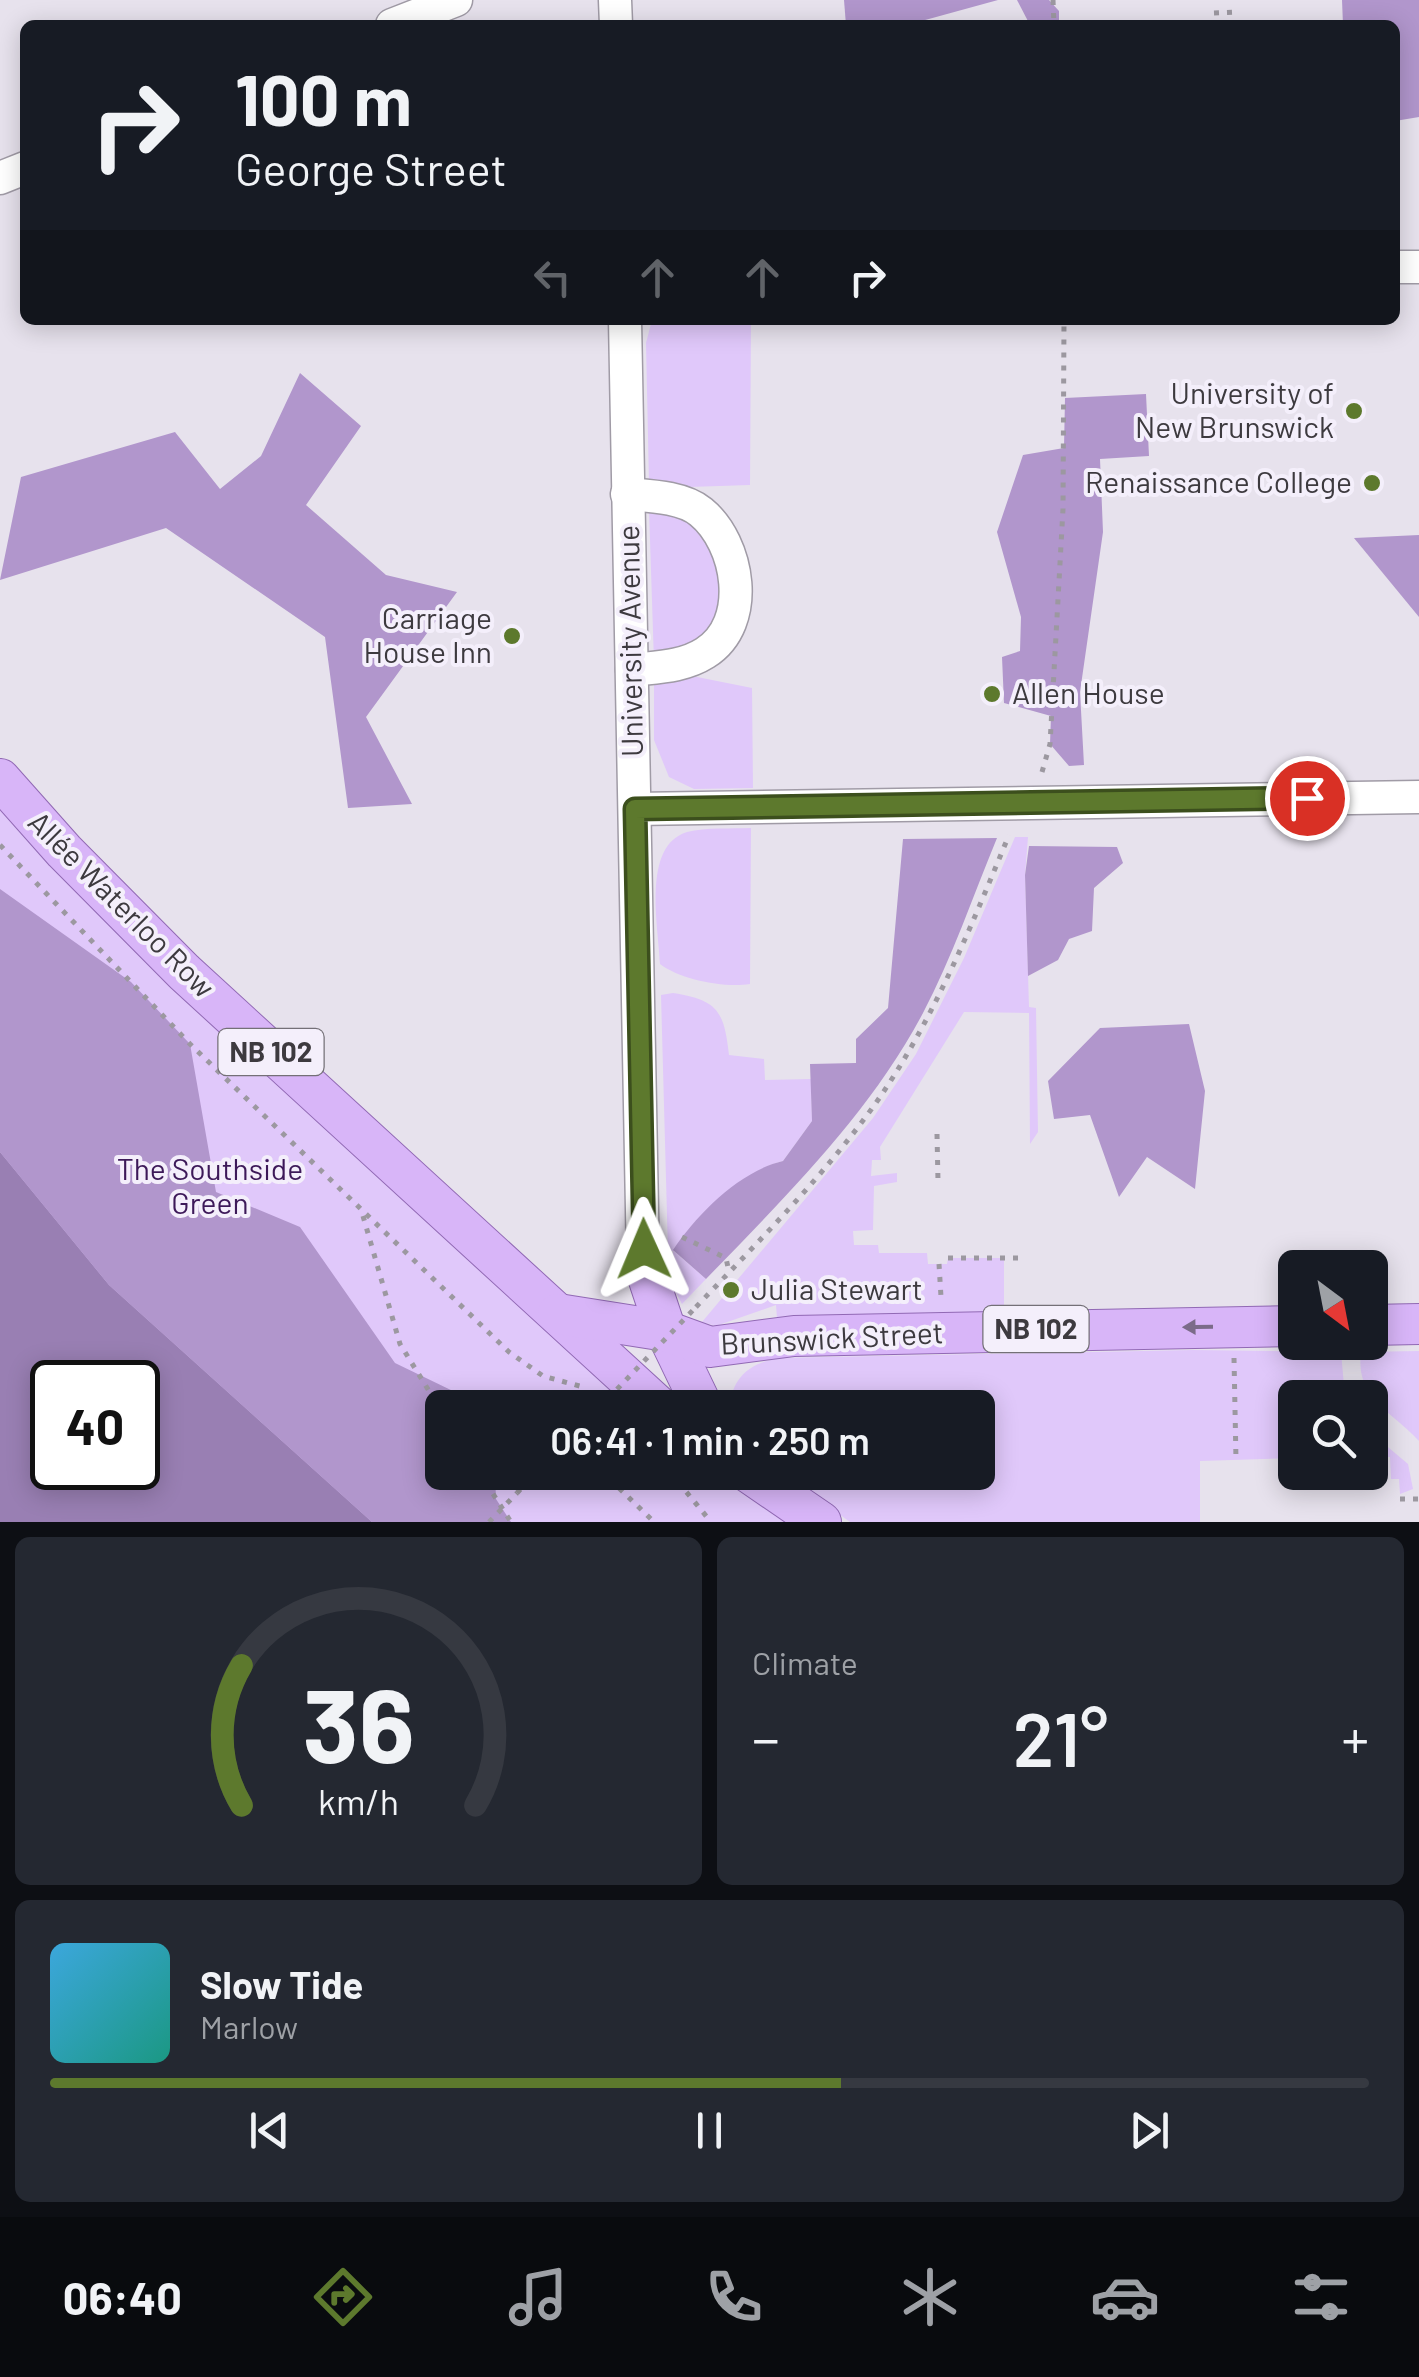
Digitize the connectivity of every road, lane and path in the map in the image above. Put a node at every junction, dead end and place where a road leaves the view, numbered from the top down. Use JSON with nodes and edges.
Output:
{"nodes":[{"id":1,"x":456,"y":0,"type":"edge"},
{"id":2,"x":1214,"y":12,"type":"dead end"},
{"id":3,"x":1237,"y":12,"type":"dead end"},
{"id":4,"x":405,"y":20,"type":"edge"},
{"id":5,"x":626,"y":325,"type":"edge"},
{"id":6,"x":1064,"y":325,"type":"edge"},
{"id":7,"x":627,"y":494,"type":"junction"},
{"id":8,"x":632,"y":670,"type":"junction"},
{"id":9,"x":1045,"y":767,"type":"dead end"},
{"id":10,"x":0,"y":779,"type":"edge"},
{"id":11,"x":1419,"y":797,"type":"edge"},
{"id":12,"x":635,"y":809,"type":"junction"},
{"id":13,"x":1008,"y":838,"type":"dead end"},
{"id":14,"x":0,"y":845,"type":"edge"},
{"id":15,"x":937,"y":1134,"type":"dead end"},
{"id":16,"x":938,"y":1181,"type":"dead end"},
{"id":17,"x":362,"y":1213,"type":"junction"},
{"id":18,"x":682,"y":1237,"type":"dead end"},
{"id":19,"x":948,"y":1258,"type":"dead end"},
{"id":20,"x":1018,"y":1258,"type":"dead end"},
{"id":21,"x":939,"y":1264,"type":"dead end"},
{"id":22,"x":729,"y":1272,"type":"junction"},
{"id":23,"x":639,"y":1274,"type":"junction"},
{"id":24,"x":941,"y":1297,"type":"dead end"},
{"id":25,"x":554,"y":1313,"type":"junction"},
{"id":26,"x":681,"y":1319,"type":"junction"},
{"id":27,"x":1388,"y":1324,"type":"edge"},
{"id":28,"x":1419,"y":1324,"type":"edge"},
{"id":29,"x":616,"y":1325,"type":"junction"},
{"id":30,"x":1278,"y":1326,"type":"edge"},
{"id":31,"x":1233,"y":1327,"type":"junction"},
{"id":32,"x":570,"y":1384,"type":"dead end"},
{"id":33,"x":428,"y":1390,"type":"edge"},
{"id":34,"x":616,"y":1390,"type":"edge"},
{"id":35,"x":640,"y":1390,"type":"edge"},
{"id":36,"x":643,"y":1390,"type":"edge"},
{"id":37,"x":699,"y":1390,"type":"edge"},
{"id":38,"x":1236,"y":1460,"type":"dead end"},
{"id":39,"x":491,"y":1490,"type":"edge"},
{"id":40,"x":519,"y":1490,"type":"edge"},
{"id":41,"x":621,"y":1490,"type":"edge"},
{"id":42,"x":685,"y":1490,"type":"edge"},
{"id":43,"x":775,"y":1490,"type":"edge"},
{"id":44,"x":1400,"y":1499,"type":"dead end"},
{"id":45,"x":1419,"y":1499,"type":"edge"},
{"id":46,"x":489,"y":1522,"type":"edge"},
{"id":47,"x":510,"y":1522,"type":"edge"},
{"id":48,"x":654,"y":1522,"type":"edge"},
{"id":49,"x":711,"y":1522,"type":"edge"},
{"id":50,"x":822,"y":1522,"type":"edge"}],
"edges":[{"from":1,"to":4,"type":"street"},
{"from":2,"to":3,"type":"path"},
{"from":5,"to":7,"type":"street","name":"University Avenue"},
{"from":6,"to":9,"type":"path"},
{"from":7,"to":8,"type":"street","name":"University Avenue"},
{"from":7,"to":8,"type":"street"},
{"from":8,"to":12,"type":"street","name":"University Avenue"},
{"from":10,"to":25,"type":"main road","name":"Allée Waterloo Row","number":"NB 102"},
{"from":11,"to":12,"type":"street"},
{"from":12,"to":23,"type":"street","name":"University Avenue"},
{"from":13,"to":22,"type":"path"},
{"from":14,"to":17,"type":"path"},
{"from":15,"to":16,"type":"path"},
{"from":17,"to":32,"type":"path"},
{"from":17,"to":33,"type":"path"},
{"from":18,"to":22,"type":"path"},
{"from":19,"to":20,"type":"path"},
{"from":21,"to":24,"type":"path"},
{"from":22,"to":26,"type":"path"},
{"from":23,"to":25,"type":"main road"},
{"from":23,"to":26,"type":"main road"},
{"from":23,"to":29,"type":"main road"},
{"from":25,"to":29,"type":"main road","name":"Brunswick Street","number":"NB 102"},
{"from":25,"to":35,"type":"main road","number":"NB 102"},
{"from":26,"to":29,"type":"main road","name":"Brunswick Street","number":"NB 102"},
{"from":31,"to":26,"type":"main road","name":"Brunswick Street","number":"NB 102","one_way":true},
{"from":26,"to":34,"type":"path","bridge":true},
{"from":26,"to":37,"type":"main road"},
{"from":27,"to":28,"type":"main road"},
{"from":29,"to":36,"type":"main road"},
{"from":30,"to":31,"type":"main road","name":"Brunswick Street","number":"NB 102"},
{"from":31,"to":38,"type":"path"},
{"from":39,"to":47,"type":"path"},
{"from":40,"to":46,"type":"path","bridge":true},
{"from":41,"to":48,"type":"path"},
{"from":42,"to":49,"type":"path"},
{"from":43,"to":50,"type":"main road"},
{"from":44,"to":45,"type":"path"}]}
